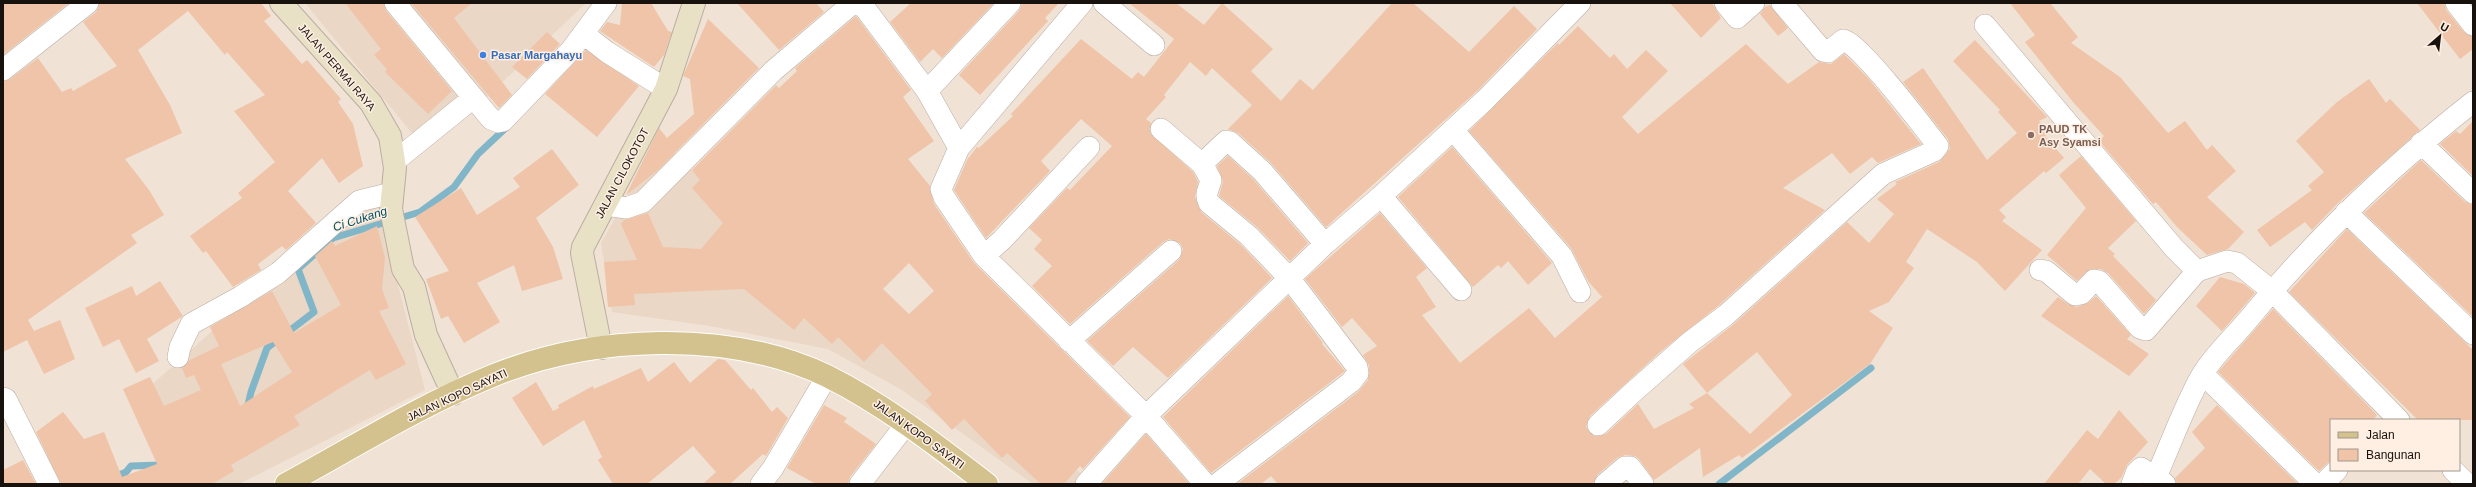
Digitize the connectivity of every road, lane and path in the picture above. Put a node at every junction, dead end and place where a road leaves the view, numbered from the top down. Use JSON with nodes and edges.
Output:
{"nodes":[{"id":1,"x":88,"y":3,"type":"edge"},
{"id":2,"x":281,"y":3,"type":"edge"},
{"id":3,"x":395,"y":3,"type":"edge"},
{"id":4,"x":606,"y":3,"type":"edge"},
{"id":5,"x":694,"y":3,"type":"edge"},
{"id":6,"x":853,"y":3,"type":"edge"},
{"id":7,"x":861,"y":3,"type":"edge"},
{"id":8,"x":1010,"y":3,"type":"edge"},
{"id":9,"x":1082,"y":3,"type":"edge"},
{"id":10,"x":1104,"y":3,"type":"edge"},
{"id":11,"x":1580,"y":3,"type":"edge"},
{"id":12,"x":1725,"y":3,"type":"edge"},
{"id":13,"x":1754,"y":3,"type":"edge"},
{"id":14,"x":1782,"y":3,"type":"edge"},
{"id":15,"x":2456,"y":3,"type":"edge"},
{"id":16,"x":1986,"y":25,"type":"dead end"},
{"id":17,"x":2473,"y":25,"type":"edge"},
{"id":18,"x":585,"y":35,"type":"junction"},
{"id":19,"x":1154,"y":45,"type":"dead end"},
{"id":20,"x":3,"y":70,"type":"edge"},
{"id":21,"x":666,"y":89,"type":"junction"},
{"id":22,"x":927,"y":91,"type":"junction"},
{"id":23,"x":473,"y":98,"type":"junction"},
{"id":24,"x":2473,"y":102,"type":"edge"},
{"id":25,"x":1161,"y":129,"type":"dead end"},
{"id":26,"x":1452,"y":130,"type":"junction"},
{"id":27,"x":2421,"y":143,"type":"junction"},
{"id":28,"x":1088,"y":147,"type":"dead end"},
{"id":29,"x":958,"y":148,"type":"junction"},
{"id":30,"x":395,"y":161,"type":"junction"},
{"id":31,"x":1202,"y":164,"type":"junction"},
{"id":32,"x":2473,"y":193,"type":"edge"},
{"id":33,"x":1382,"y":196,"type":"junction"},
{"id":34,"x":391,"y":201,"type":"junction"},
{"id":35,"x":606,"y":205,"type":"junction"},
{"id":36,"x":2346,"y":212,"type":"junction"},
{"id":37,"x":1325,"y":244,"type":"junction"},
{"id":38,"x":1171,"y":251,"type":"dead end"},
{"id":39,"x":984,"y":256,"type":"junction"},
{"id":40,"x":2040,"y":270,"type":"dead end"},
{"id":41,"x":2197,"y":271,"type":"junction"},
{"id":42,"x":1290,"y":280,"type":"junction"},
{"id":43,"x":1461,"y":290,"type":"dead end"},
{"id":44,"x":2272,"y":291,"type":"junction"},
{"id":45,"x":1580,"y":292,"type":"dead end"},
{"id":46,"x":2473,"y":334,"type":"edge"},
{"id":47,"x":1069,"y":341,"type":"junction"},
{"id":48,"x":602,"y":348,"type":"junction"},
{"id":49,"x":178,"y":357,"type":"dead end"},
{"id":50,"x":2203,"y":374,"type":"junction"},
{"id":51,"x":827,"y":376,"type":"junction"},
{"id":52,"x":446,"y":397,"type":"junction"},
{"id":53,"x":3,"y":398,"type":"edge"},
{"id":54,"x":1146,"y":416,"type":"junction"},
{"id":55,"x":2392,"y":418,"type":"edge"},
{"id":56,"x":907,"y":424,"type":"junction"},
{"id":57,"x":1598,"y":426,"type":"dead end"},
{"id":58,"x":2335,"y":471,"type":"edge"},
{"id":59,"x":2454,"y":471,"type":"edge"},
{"id":60,"x":2149,"y":477,"type":"edge"},
{"id":61,"x":49,"y":484,"type":"edge"},
{"id":62,"x":286,"y":484,"type":"edge"},
{"id":63,"x":761,"y":484,"type":"edge"},
{"id":64,"x":860,"y":484,"type":"edge"},
{"id":65,"x":987,"y":484,"type":"edge"},
{"id":66,"x":1086,"y":484,"type":"edge"},
{"id":67,"x":1205,"y":484,"type":"edge"},
{"id":68,"x":1217,"y":484,"type":"edge"},
{"id":69,"x":1605,"y":484,"type":"edge"},
{"id":70,"x":1643,"y":484,"type":"edge"},
{"id":71,"x":2315,"y":484,"type":"edge"},
{"id":72,"x":2323,"y":484,"type":"edge"},
{"id":73,"x":2467,"y":484,"type":"edge"}],
"edges":[{"from":1,"to":20,"type":"street"},
{"from":2,"to":30,"type":"street","name":"JALAN PERMAI RAYA"},
{"from":3,"to":23,"type":"street"},
{"from":4,"to":18,"type":"street"},
{"from":5,"to":21,"type":"street","name":"JALAN CILOKOTOT"},
{"from":6,"to":35,"type":"street"},
{"from":7,"to":22,"type":"street"},
{"from":8,"to":22,"type":"street"},
{"from":9,"to":29,"type":"street"},
{"from":10,"to":19,"type":"street"},
{"from":11,"to":26,"type":"street"},
{"from":12,"to":13,"type":"street"},
{"from":14,"to":57,"type":"street"},
{"from":15,"to":17,"type":"street"},
{"from":16,"to":41,"type":"street"},
{"from":18,"to":21,"type":"street"},
{"from":18,"to":23,"type":"street"},
{"from":21,"to":35,"type":"street","name":"JALAN CILOKOTOT"},
{"from":22,"to":29,"type":"street"},
{"from":23,"to":30,"type":"street"},
{"from":24,"to":27,"type":"street"},
{"from":25,"to":31,"type":"street"},
{"from":26,"to":33,"type":"street"},
{"from":26,"to":45,"type":"street"},
{"from":27,"to":32,"type":"street"},
{"from":27,"to":36,"type":"street"},
{"from":28,"to":39,"type":"street"},
{"from":29,"to":39,"type":"street"},
{"from":30,"to":34,"type":"street","name":"JALAN PERMAI RAYA"},
{"from":31,"to":37,"type":"street"},
{"from":31,"to":42,"type":"street"},
{"from":33,"to":37,"type":"street"},
{"from":33,"to":43,"type":"street"},
{"from":34,"to":49,"type":"street"},
{"from":34,"to":52,"type":"street","name":"JALAN PERMAI RAYA"},
{"from":35,"to":48,"type":"street","name":"JALAN CILOKOTOT"},
{"from":36,"to":44,"type":"street"},
{"from":36,"to":46,"type":"street"},
{"from":37,"to":42,"type":"street"},
{"from":38,"to":47,"type":"street"},
{"from":39,"to":47,"type":"street"},
{"from":40,"to":41,"type":"street"},
{"from":41,"to":44,"type":"street"},
{"from":42,"to":54,"type":"street"},
{"from":42,"to":68,"type":"street"},
{"from":44,"to":50,"type":"street"},
{"from":44,"to":55,"type":"street"},
{"from":47,"to":54,"type":"street"},
{"from":48,"to":51,"type":"main road","name":"JALAN KOPO SAYATI"},
{"from":48,"to":52,"type":"main road","name":"JALAN KOPO SAYATI"},
{"from":50,"to":60,"type":"street"},
{"from":50,"to":71,"type":"street"},
{"from":51,"to":56,"type":"main road","name":"JALAN KOPO SAYATI"},
{"from":51,"to":63,"type":"street"},
{"from":52,"to":62,"type":"main road","name":"JALAN KOPO SAYATI"},
{"from":53,"to":61,"type":"street"},
{"from":54,"to":66,"type":"street"},
{"from":54,"to":67,"type":"street"},
{"from":56,"to":64,"type":"street"},
{"from":56,"to":65,"type":"main road","name":"JALAN KOPO SAYATI"},
{"from":58,"to":72,"type":"street"},
{"from":59,"to":73,"type":"street"},
{"from":69,"to":70,"type":"street"}]}
